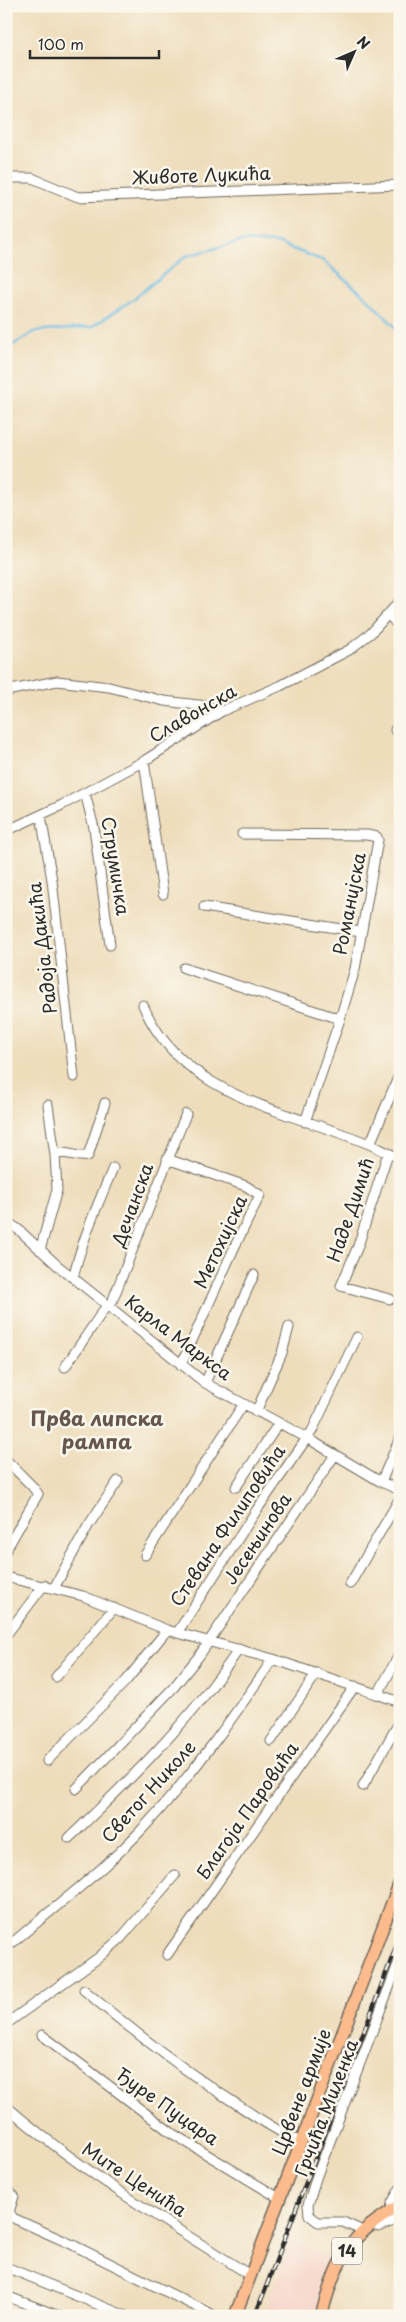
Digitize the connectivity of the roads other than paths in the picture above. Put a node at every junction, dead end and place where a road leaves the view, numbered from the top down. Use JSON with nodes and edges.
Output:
{"nodes":[{"id":1,"x":6,"y":178,"type":"edge"},
{"id":2,"x":400,"y":185,"type":"edge"},
{"id":3,"x":400,"y":601,"type":"edge"},
{"id":4,"x":388,"y":615,"type":"junction"},
{"id":5,"x":400,"y":628,"type":"edge"},
{"id":6,"x":6,"y":691,"type":"edge"},
{"id":7,"x":222,"y":712,"type":"junction"},
{"id":8,"x":144,"y":761,"type":"junction"},
{"id":9,"x":85,"y":793,"type":"junction"},
{"id":10,"x":41,"y":816,"type":"junction"},
{"id":11,"x":6,"y":831,"type":"edge"},
{"id":12,"x":242,"y":834,"type":"dead end"},
{"id":13,"x":163,"y":894,"type":"dead end"},
{"id":14,"x":204,"y":907,"type":"dead end"},
{"id":15,"x":361,"y":932,"type":"junction"},
{"id":16,"x":110,"y":945,"type":"dead end"},
{"id":17,"x":184,"y":968,"type":"dead end"},
{"id":18,"x":143,"y":1005,"type":"dead end"},
{"id":19,"x":340,"y":1020,"type":"junction"},
{"id":20,"x":400,"y":1072,"type":"edge"},
{"id":21,"x":74,"y":1077,"type":"dead end"},
{"id":22,"x":105,"y":1103,"type":"dead end"},
{"id":23,"x":48,"y":1105,"type":"dead end"},
{"id":24,"x":186,"y":1114,"type":"dead end"},
{"id":25,"x":305,"y":1122,"type":"junction"},
{"id":26,"x":370,"y":1144,"type":"junction"},
{"id":27,"x":388,"y":1153,"type":"junction"},
{"id":28,"x":55,"y":1155,"type":"junction"},
{"id":29,"x":400,"y":1158,"type":"edge"},
{"id":30,"x":167,"y":1159,"type":"junction"},
{"id":31,"x":113,"y":1168,"type":"dead end"},
{"id":32,"x":6,"y":1221,"type":"edge"},
{"id":33,"x":40,"y":1250,"type":"junction"},
{"id":34,"x":254,"y":1275,"type":"dead end"},
{"id":35,"x":73,"y":1278,"type":"junction"},
{"id":36,"x":390,"y":1299,"type":"dead end"},
{"id":37,"x":109,"y":1306,"type":"junction"},
{"id":38,"x":289,"y":1327,"type":"dead end"},
{"id":39,"x":358,"y":1337,"type":"dead end"},
{"id":40,"x":181,"y":1365,"type":"junction"},
{"id":41,"x":65,"y":1367,"type":"dead end"},
{"id":42,"x":205,"y":1383,"type":"junction"},
{"id":43,"x":242,"y":1404,"type":"junction"},
{"id":44,"x":256,"y":1412,"type":"junction"},
{"id":45,"x":279,"y":1423,"type":"junction"},
{"id":46,"x":307,"y":1438,"type":"junction"},
{"id":47,"x":400,"y":1438,"type":"edge"},
{"id":48,"x":335,"y":1455,"type":"junction"},
{"id":49,"x":6,"y":1460,"type":"edge"},
{"id":50,"x":118,"y":1481,"type":"dead end"},
{"id":51,"x":381,"y":1482,"type":"junction"},
{"id":52,"x":236,"y":1488,"type":"dead end"},
{"id":53,"x":400,"y":1490,"type":"edge"},
{"id":54,"x":400,"y":1498,"type":"edge"},
{"id":55,"x":7,"y":1546,"type":"edge"},
{"id":56,"x":145,"y":1555,"type":"dead end"},
{"id":57,"x":6,"y":1577,"type":"edge"},
{"id":58,"x":350,"y":1584,"type":"dead end"},
{"id":59,"x":44,"y":1585,"type":"junction"},
{"id":60,"x":54,"y":1588,"type":"junction"},
{"id":61,"x":114,"y":1608,"type":"junction"},
{"id":62,"x":167,"y":1630,"type":"junction"},
{"id":63,"x":177,"y":1633,"type":"junction"},
{"id":64,"x":6,"y":1635,"type":"edge"},
{"id":65,"x":209,"y":1642,"type":"junction"},
{"id":66,"x":239,"y":1649,"type":"junction"},
{"id":67,"x":400,"y":1653,"type":"edge"},
{"id":68,"x":273,"y":1658,"type":"junction"},
{"id":69,"x":317,"y":1673,"type":"junction"},
{"id":70,"x":56,"y":1678,"type":"dead end"},
{"id":71,"x":355,"y":1686,"type":"junction"},
{"id":72,"x":378,"y":1694,"type":"junction"},
{"id":73,"x":400,"y":1702,"type":"edge"},
{"id":74,"x":400,"y":1721,"type":"edge"},
{"id":75,"x":271,"y":1742,"type":"dead end"},
{"id":76,"x":47,"y":1761,"type":"dead end"},
{"id":77,"x":363,"y":1786,"type":"dead end"},
{"id":78,"x":76,"y":1789,"type":"dead end"},
{"id":79,"x":69,"y":1838,"type":"dead end"},
{"id":80,"x":175,"y":1875,"type":"dead end"},
{"id":81,"x":400,"y":1882,"type":"edge"},
{"id":82,"x":6,"y":1948,"type":"edge"},
{"id":83,"x":167,"y":1954,"type":"dead end"},
{"id":84,"x":400,"y":1958,"type":"edge"},
{"id":85,"x":84,"y":1990,"type":"dead end"},
{"id":86,"x":6,"y":2024,"type":"edge"},
{"id":87,"x":42,"y":2035,"type":"dead end"},
{"id":88,"x":6,"y":2106,"type":"edge"},
{"id":89,"x":301,"y":2142,"type":"junction"},
{"id":90,"x":400,"y":2189,"type":"edge"},
{"id":91,"x":6,"y":2190,"type":"edge"},
{"id":92,"x":279,"y":2198,"type":"junction"},
{"id":93,"x":397,"y":2211,"type":"edge"},
{"id":94,"x":367,"y":2228,"type":"junction"},
{"id":95,"x":6,"y":2267,"type":"edge"},
{"id":96,"x":250,"y":2275,"type":"junction"},
{"id":97,"x":6,"y":2296,"type":"edge"},
{"id":98,"x":59,"y":2316,"type":"edge"},
{"id":99,"x":126,"y":2316,"type":"edge"},
{"id":100,"x":215,"y":2316,"type":"edge"},
{"id":101,"x":235,"y":2316,"type":"edge"},
{"id":102,"x":321,"y":2316,"type":"edge"}],
"edges":[{"from":1,"to":2,"type":"street","name":"Животе Лукића"},
{"from":3,"to":4,"type":"street","name":"Славонска"},
{"from":4,"to":5,"type":"street"},
{"from":4,"to":7,"type":"street","name":"Славонска"},
{"from":6,"to":7,"type":"street"},
{"from":7,"to":8,"type":"street","name":"Славонска"},
{"from":8,"to":9,"type":"street","name":"Славонска"},
{"from":8,"to":13,"type":"street"},
{"from":9,"to":10,"type":"street","name":"Славонска"},
{"from":9,"to":16,"type":"street","name":"Струмичка"},
{"from":10,"to":11,"type":"street","name":"Славонска"},
{"from":10,"to":21,"type":"street","name":"Радоја Дакића"},
{"from":12,"to":15,"type":"street","name":"Романијска"},
{"from":14,"to":15,"type":"street"},
{"from":15,"to":19,"type":"street","name":"Романијска"},
{"from":17,"to":19,"type":"street"},
{"from":18,"to":25,"type":"street"},
{"from":19,"to":25,"type":"street","name":"Романијска"},
{"from":20,"to":26,"type":"street"},
{"from":22,"to":28,"type":"street"},
{"from":23,"to":28,"type":"street"},
{"from":24,"to":30,"type":"street","name":"Дечанска"},
{"from":25,"to":26,"type":"street"},
{"from":26,"to":27,"type":"street"},
{"from":27,"to":29,"type":"street"},
{"from":27,"to":36,"type":"street","name":"Наде Димић"},
{"from":28,"to":33,"type":"street"},
{"from":30,"to":37,"type":"street","name":"Дечанска"},
{"from":30,"to":40,"type":"street","name":"Метохијска"},
{"from":31,"to":35,"type":"street"},
{"from":32,"to":33,"type":"street","name":"Карла Маркса"},
{"from":33,"to":35,"type":"street","name":"Карла Маркса"},
{"from":34,"to":42,"type":"street"},
{"from":35,"to":37,"type":"street","name":"Карла Маркса"},
{"from":37,"to":40,"type":"street","name":"Карла Маркса"},
{"from":37,"to":41,"type":"street","name":"Карла Маркса"},
{"from":38,"to":44,"type":"street"},
{"from":39,"to":46,"type":"street","name":"Стевана Филиповића"},
{"from":40,"to":42,"type":"street","name":"Карла Маркса"},
{"from":42,"to":43,"type":"street","name":"Карла Маркса"},
{"from":43,"to":44,"type":"street","name":"Карла Маркса"},
{"from":43,"to":56,"type":"street"},
{"from":44,"to":45,"type":"street","name":"Карла Маркса"},
{"from":45,"to":46,"type":"street","name":"Карла Маркса"},
{"from":45,"to":52,"type":"street"},
{"from":46,"to":48,"type":"street","name":"Карла Маркса"},
{"from":46,"to":63,"type":"street","name":"Стевана Филиповића"},
{"from":47,"to":51,"type":"street"},
{"from":48,"to":51,"type":"street","name":"Карла Маркса"},
{"from":48,"to":65,"type":"street","name":"Јесењинова"},
{"from":49,"to":55,"type":"street"},
{"from":50,"to":60,"type":"street"},
{"from":51,"to":53,"type":"street","name":"Карла Маркса"},
{"from":54,"to":58,"type":"street"},
{"from":57,"to":59,"type":"street"},
{"from":59,"to":60,"type":"street"},
{"from":59,"to":64,"type":"street"},
{"from":60,"to":61,"type":"street"},
{"from":61,"to":62,"type":"street"},
{"from":61,"to":70,"type":"street"},
{"from":62,"to":63,"type":"street"},
{"from":62,"to":76,"type":"street"},
{"from":63,"to":65,"type":"street"},
{"from":65,"to":66,"type":"street"},
{"from":65,"to":78,"type":"street","name":"Јесењинова"},
{"from":66,"to":68,"type":"street"},
{"from":66,"to":79,"type":"street"},
{"from":67,"to":72,"type":"street"},
{"from":68,"to":69,"type":"street"},
{"from":68,"to":82,"type":"street","name":"Светог Николе"},
{"from":69,"to":71,"type":"street"},
{"from":69,"to":75,"type":"street"},
{"from":71,"to":72,"type":"street"},
{"from":71,"to":83,"type":"street","name":"Благоја Паровића"},
{"from":72,"to":73,"type":"street"},
{"from":74,"to":77,"type":"street"},
{"from":80,"to":86,"type":"street"},
{"from":81,"to":89,"type":"main road","name":"Црвене армије"},
{"from":84,"to":94,"type":"street","name":"Грчића Миленка"},
{"from":85,"to":89,"type":"street"},
{"from":87,"to":92,"type":"street","name":"Ђуре Пуцара"},
{"from":88,"to":96,"type":"street","name":"Мите Ценића"},
{"from":89,"to":92,"type":"main road","name":"Црвене армије"},
{"from":90,"to":93,"type":"street"},
{"from":91,"to":100,"type":"street"},
{"from":92,"to":96,"type":"main road","name":"Црвене армије"},
{"from":93,"to":94,"type":"main road","number":"14"},
{"from":94,"to":102,"type":"main road","number":"14"},
{"from":95,"to":99,"type":"street"},
{"from":96,"to":101,"type":"main road","name":"Црвене армије"},
{"from":97,"to":98,"type":"street"}]}
